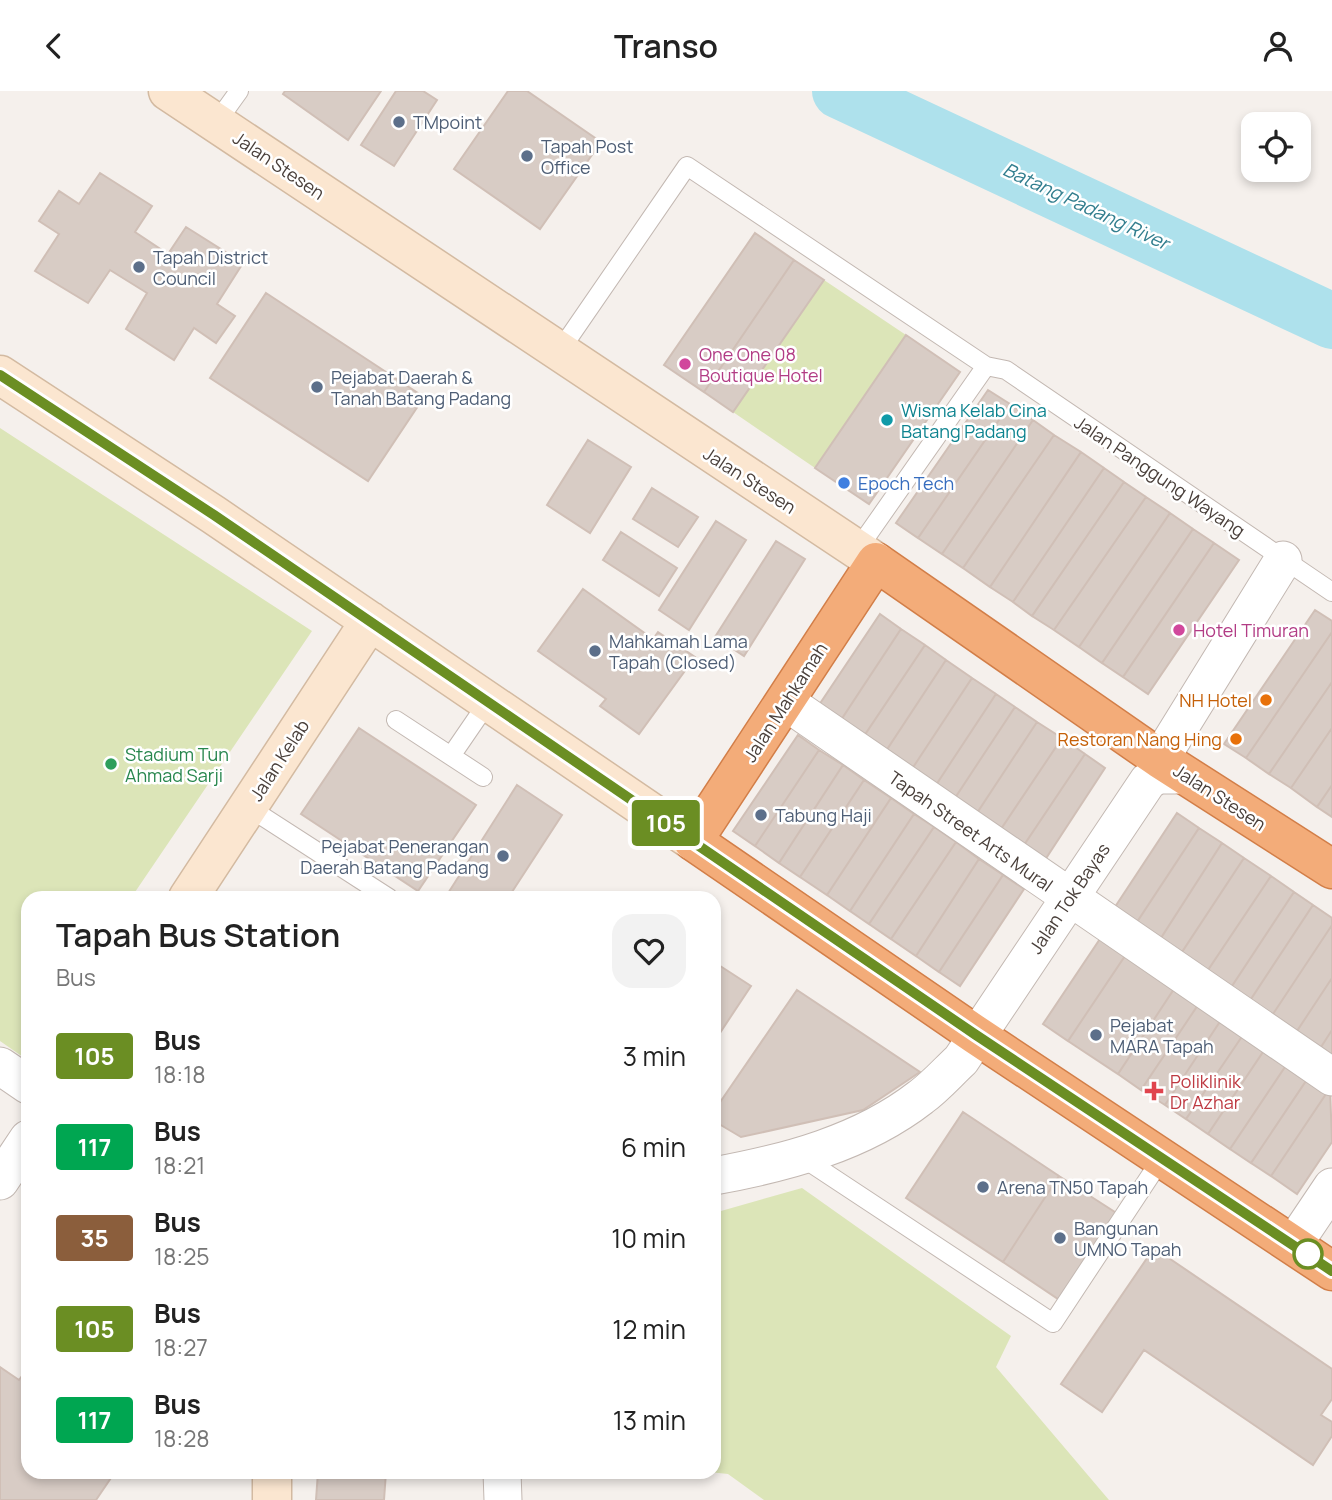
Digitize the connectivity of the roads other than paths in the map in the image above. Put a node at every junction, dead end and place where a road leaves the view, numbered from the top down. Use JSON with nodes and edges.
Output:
{"nodes":[{"id":1,"x":168,"y":91,"type":"edge"},
{"id":2,"x":239,"y":91,"type":"edge"},
{"id":3,"x":216,"y":123,"type":"junction"},
{"id":4,"x":559,"y":352,"type":"junction"},
{"id":5,"x":986,"y":366,"type":"junction"},
{"id":6,"x":0,"y":375,"type":"edge"},
{"id":7,"x":867,"y":556,"type":"junction"},
{"id":8,"x":1283,"y":560,"type":"junction"},
{"id":9,"x":1332,"y":592,"type":"edge"},
{"id":10,"x":370,"y":621,"type":"junction"},
{"id":11,"x":488,"y":702,"type":"junction"},
{"id":12,"x":786,"y":702,"type":"junction"},
{"id":13,"x":396,"y":720,"type":"dead end"},
{"id":14,"x":451,"y":756,"type":"junction"},
{"id":15,"x":1164,"y":772,"type":"junction"},
{"id":16,"x":483,"y":777,"type":"dead end"},
{"id":17,"x":248,"y":807,"type":"junction"},
{"id":18,"x":693,"y":841,"type":"junction"},
{"id":19,"x":1332,"y":869,"type":"edge"},
{"id":20,"x":193,"y":891,"type":"edge"},
{"id":21,"x":378,"y":891,"type":"edge"},
{"id":22,"x":1068,"y":898,"type":"junction"},
{"id":23,"x":983,"y":1025,"type":"junction"},
{"id":24,"x":0,"y":1066,"type":"edge"},
{"id":25,"x":1332,"y":1077,"type":"edge"},
{"id":26,"x":21,"y":1080,"type":"edge"},
{"id":27,"x":21,"y":1150,"type":"edge"},
{"id":28,"x":799,"y":1156,"type":"junction"},
{"id":29,"x":1162,"y":1158,"type":"junction"},
{"id":30,"x":721,"y":1173,"type":"edge"},
{"id":31,"x":0,"y":1181,"type":"edge"},
{"id":32,"x":1332,"y":1187,"type":"edge"},
{"id":33,"x":1293,"y":1245,"type":"junction"},
{"id":34,"x":1332,"y":1271,"type":"edge"},
{"id":35,"x":272,"y":1479,"type":"edge"},
{"id":36,"x":502,"y":1479,"type":"edge"},
{"id":37,"x":272,"y":1500,"type":"edge"},
{"id":38,"x":503,"y":1500,"type":"edge"}],
"edges":[{"from":1,"to":3,"type":"street","name":"Jalan Stesen"},
{"from":2,"to":3,"type":"lane"},
{"from":3,"to":4,"type":"street","name":"Jalan Stesen"},
{"from":4,"to":5,"type":"lane","name":"Jalan Panggung Wayang"},
{"from":4,"to":7,"type":"street","name":"Jalan Stesen"},
{"from":5,"to":7,"type":"lane"},
{"from":5,"to":8,"type":"lane","name":"Jalan Panggung Wayang"},
{"from":6,"to":10,"type":"street"},
{"from":7,"to":12,"type":"highway","name":"Jalan Mahkamah"},
{"from":7,"to":15,"type":"highway","name":"Jalan Stesen"},
{"from":8,"to":9,"type":"lane","name":"Jalan Panggung Wayang"},
{"from":8,"to":15,"type":"street","name":"Jalan Tok Bayas"},
{"from":10,"to":11,"type":"street"},
{"from":10,"to":17,"type":"street","name":"Jalan Kelab"},
{"from":11,"to":14,"type":"lane"},
{"from":11,"to":18,"type":"street"},
{"from":12,"to":18,"type":"highway","name":"Jalan Mahkamah"},
{"from":12,"to":22,"type":"street","name":"Tapah Street Arts Mural"},
{"from":13,"to":14,"type":"lane"},
{"from":14,"to":16,"type":"lane"},
{"from":15,"to":19,"type":"highway","name":"Jalan Stesen"},
{"from":15,"to":22,"type":"street","name":"Jalan Tok Bayas"},
{"from":17,"to":20,"type":"street","name":"Jalan Kelab"},
{"from":17,"to":21,"type":"lane"},
{"from":18,"to":23,"type":"highway"},
{"from":22,"to":23,"type":"street","name":"Jalan Tok Bayas"},
{"from":22,"to":25,"type":"street","name":"Tapah Street Arts Mural"},
{"from":23,"to":28,"type":"street","name":"Jalan Tok Bayas"},
{"from":23,"to":29,"type":"highway"},
{"from":24,"to":26,"type":"street"},
{"from":27,"to":31,"type":"street"},
{"from":28,"to":29,"type":"lane"},
{"from":28,"to":30,"type":"street","name":"Jalan Tok Bayas"},
{"from":29,"to":33,"type":"highway"},
{"from":32,"to":33,"type":"street"},
{"from":33,"to":34,"type":"highway"},
{"from":35,"to":37,"type":"street"},
{"from":36,"to":38,"type":"street"}]}
